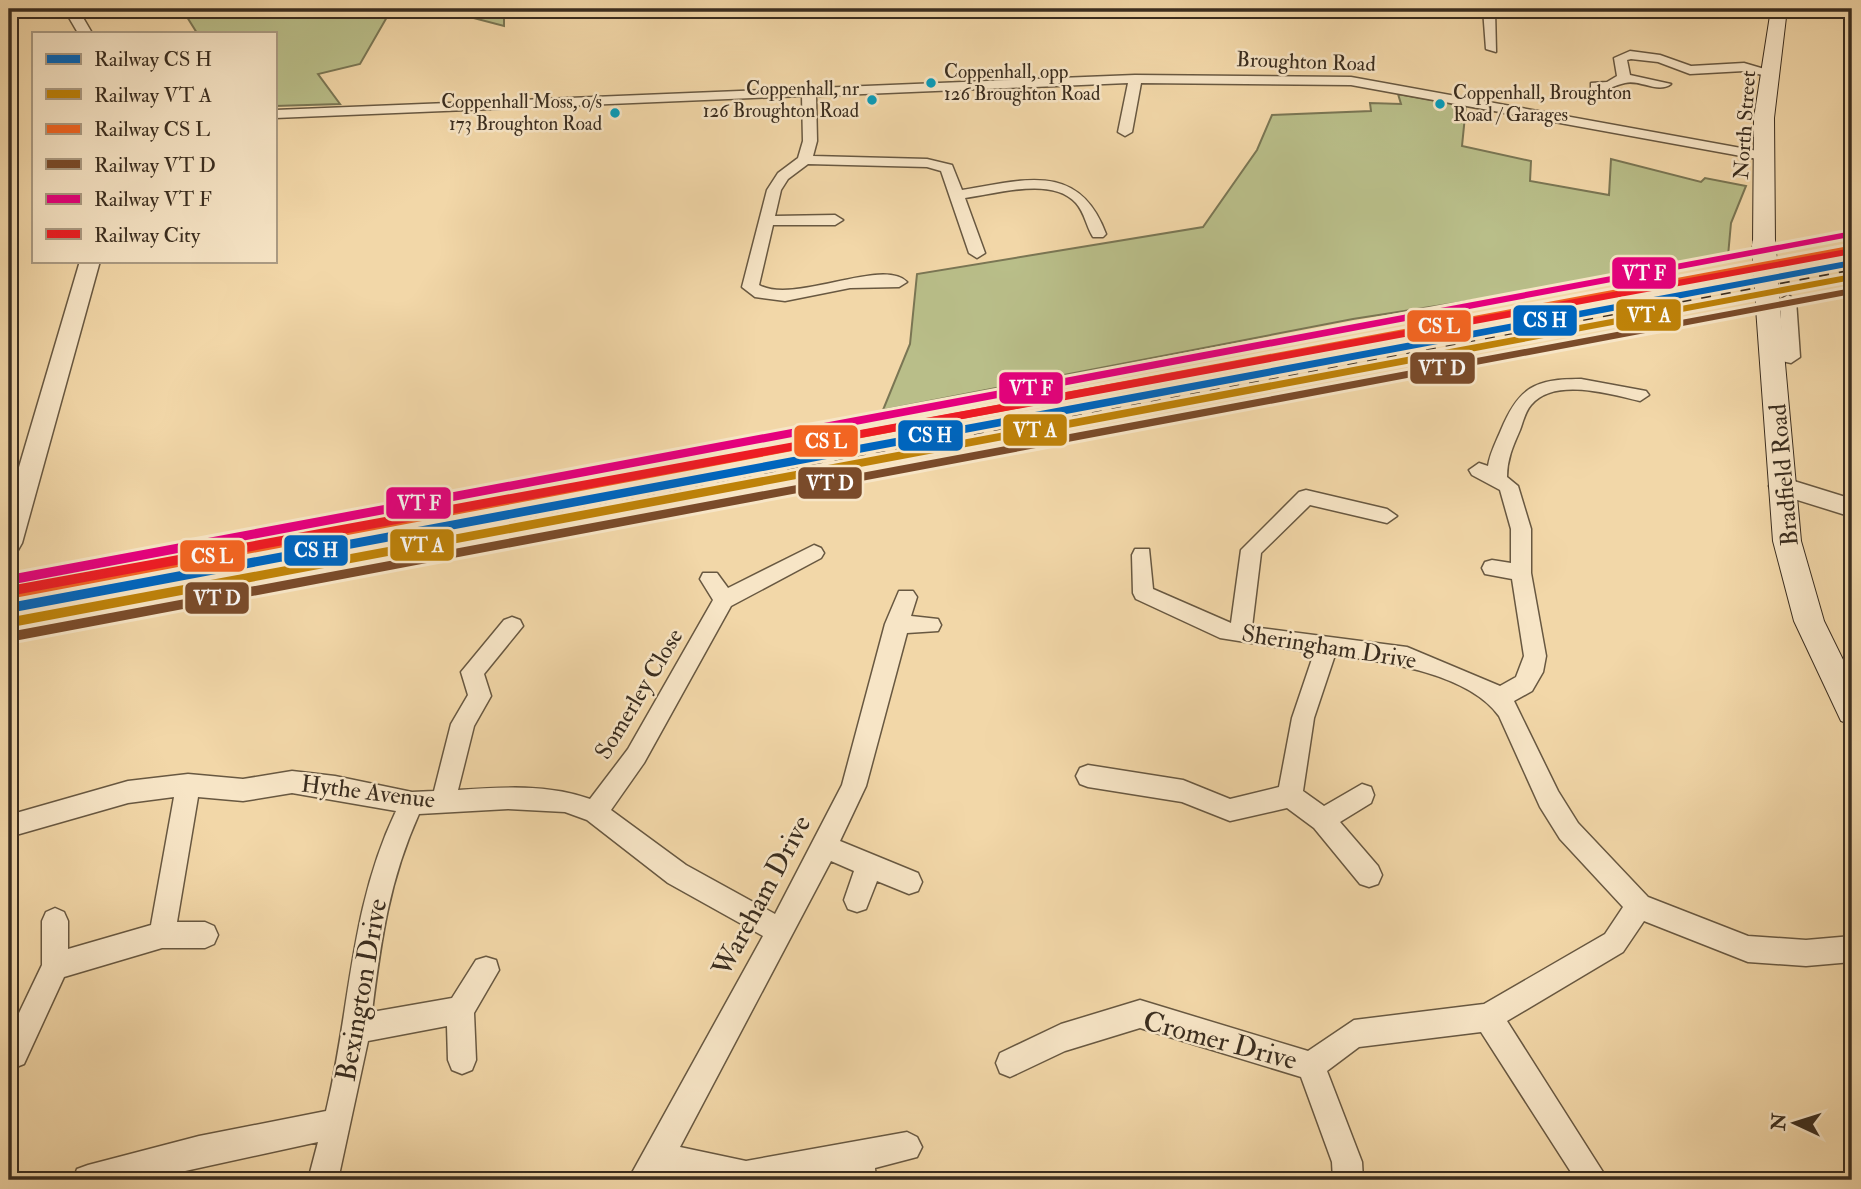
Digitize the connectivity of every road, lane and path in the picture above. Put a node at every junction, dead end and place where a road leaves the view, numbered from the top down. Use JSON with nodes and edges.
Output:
{"nodes":[{"id":1,"x":91,"y":9,"type":"edge"},
{"id":2,"x":1489,"y":9,"type":"edge"},
{"id":3,"x":1779,"y":9,"type":"edge"},
{"id":4,"x":73,"y":12,"type":"edge"},
{"id":5,"x":84,"y":32,"type":"edge"},
{"id":6,"x":1492,"y":49,"type":"dead end"},
{"id":7,"x":1772,"y":73,"type":"junction"},
{"id":8,"x":1624,"y":78,"type":"junction"},
{"id":9,"x":1135,"y":79,"type":"junction"},
{"id":10,"x":1664,"y":84,"type":"dead end"},
{"id":11,"x":1596,"y":86,"type":"dead end"},
{"id":12,"x":809,"y":94,"type":"junction"},
{"id":13,"x":276,"y":114,"type":"edge"},
{"id":14,"x":1125,"y":132,"type":"dead end"},
{"id":15,"x":1763,"y":156,"type":"junction"},
{"id":16,"x":804,"y":160,"type":"junction"},
{"id":17,"x":959,"y":195,"type":"junction"},
{"id":18,"x":835,"y":219,"type":"dead end"},
{"id":19,"x":766,"y":220,"type":"junction"},
{"id":20,"x":1098,"y":234,"type":"dead end"},
{"id":21,"x":1765,"y":246,"type":"joint"},
{"id":22,"x":977,"y":253,"type":"dead end"},
{"id":23,"x":90,"y":262,"type":"edge"},
{"id":24,"x":899,"y":282,"type":"dead end"},
{"id":25,"x":1640,"y":395,"type":"dead end"},
{"id":26,"x":1781,"y":486,"type":"junction"},
{"id":27,"x":1852,"y":508,"type":"edge"},
{"id":28,"x":1387,"y":516,"type":"dead end"},
{"id":29,"x":9,"y":543,"type":"edge"},
{"id":30,"x":814,"y":553,"type":"dead end"},
{"id":31,"x":1142,"y":555,"type":"dead end"},
{"id":32,"x":1492,"y":568,"type":"dead end"},
{"id":33,"x":1521,"y":573,"type":"junction"},
{"id":34,"x":710,"y":579,"type":"dead end"},
{"id":35,"x":906,"y":597,"type":"dead end"},
{"id":36,"x":724,"y":600,"type":"junction"},
{"id":37,"x":896,"y":624,"type":"junction"},
{"id":38,"x":929,"y":625,"type":"dead end"},
{"id":39,"x":512,"y":626,"type":"dead end"},
{"id":40,"x":1240,"y":634,"type":"junction"},
{"id":41,"x":1328,"y":645,"type":"junction"},
{"id":42,"x":1499,"y":698,"type":"junction"},
{"id":43,"x":1852,"y":711,"type":"edge"},
{"id":44,"x":1088,"y":776,"type":"dead end"},
{"id":45,"x":188,"y":785,"type":"junction"},
{"id":46,"x":1362,"y":795,"type":"dead end"},
{"id":47,"x":1290,"y":796,"type":"junction"},
{"id":48,"x":412,"y":803,"type":"junction"},
{"id":49,"x":443,"y":803,"type":"junction"},
{"id":50,"x":596,"y":812,"type":"junction"},
{"id":51,"x":1323,"y":820,"type":"junction"},
{"id":52,"x":9,"y":826,"type":"edge"},
{"id":53,"x":825,"y":847,"type":"junction"},
{"id":54,"x":869,"y":866,"type":"junction"},
{"id":55,"x":1369,"y":875,"type":"dead end"},
{"id":56,"x":909,"y":882,"type":"dead end"},
{"id":57,"x":858,"y":900,"type":"dead end"},
{"id":58,"x":1639,"y":906,"type":"junction"},
{"id":59,"x":55,"y":920,"type":"dead end"},
{"id":60,"x":780,"y":931,"type":"junction"},
{"id":61,"x":162,"y":935,"type":"junction"},
{"id":62,"x":205,"y":935,"type":"dead end"},
{"id":63,"x":1852,"y":949,"type":"edge"},
{"id":64,"x":55,"y":966,"type":"junction"},
{"id":65,"x":486,"y":970,"type":"dead end"},
{"id":66,"x":460,"y":1010,"type":"junction"},
{"id":67,"x":1488,"y":1017,"type":"junction"},
{"id":68,"x":356,"y":1029,"type":"junction"},
{"id":69,"x":14,"y":1054,"type":"dead end"},
{"id":70,"x":463,"y":1060,"type":"dead end"},
{"id":71,"x":1010,"y":1063,"type":"dead end"},
{"id":72,"x":1311,"y":1066,"type":"junction"},
{"id":73,"x":338,"y":1123,"type":"junction"},
{"id":74,"x":907,"y":1147,"type":"dead end"},
{"id":75,"x":651,"y":1169,"type":"edge"},
{"id":76,"x":860,"y":1169,"type":"edge"},
{"id":77,"x":88,"y":1180,"type":"edge"},
{"id":78,"x":323,"y":1180,"type":"edge"},
{"id":79,"x":1348,"y":1180,"type":"edge"},
{"id":80,"x":1593,"y":1180,"type":"edge"}],
"edges":[{"from":1,"to":4,"type":"street"},
{"from":2,"to":6,"type":"street"},
{"from":3,"to":7,"type":"main road","name":"North Street"},
{"from":4,"to":5,"type":"street"},
{"from":7,"to":8,"type":"street"},
{"from":7,"to":15,"type":"main road","name":"North Street"},
{"from":8,"to":10,"type":"street"},
{"from":8,"to":11,"type":"street"},
{"from":9,"to":12,"type":"street","name":"Broughton Road"},
{"from":9,"to":14,"type":"street"},
{"from":9,"to":15,"type":"street","name":"Broughton Road"},
{"from":12,"to":13,"type":"street","name":"Broughton Road"},
{"from":12,"to":16,"type":"street"},
{"from":15,"to":21,"type":"main road","name":"North Street"},
{"from":16,"to":17,"type":"street"},
{"from":16,"to":19,"type":"street"},
{"from":17,"to":20,"type":"street"},
{"from":17,"to":22,"type":"street"},
{"from":18,"to":19,"type":"street"},
{"from":19,"to":24,"type":"street"},
{"from":21,"to":26,"type":"main road","name":"Bradfield Road","bridge":true},
{"from":23,"to":29,"type":"street"},
{"from":25,"to":33,"type":"street"},
{"from":26,"to":27,"type":"street"},
{"from":26,"to":43,"type":"main road","name":"Bradfield Road"},
{"from":28,"to":40,"type":"street"},
{"from":30,"to":36,"type":"street"},
{"from":31,"to":40,"type":"street","name":"Sheringham Drive"},
{"from":32,"to":33,"type":"street"},
{"from":33,"to":42,"type":"street"},
{"from":34,"to":36,"type":"street"},
{"from":35,"to":37,"type":"street","name":"Wareham Drive"},
{"from":36,"to":50,"type":"street","name":"Somerley Close"},
{"from":37,"to":38,"type":"street"},
{"from":37,"to":53,"type":"street","name":"Wareham Drive"},
{"from":39,"to":49,"type":"street"},
{"from":40,"to":41,"type":"street","name":"Sheringham Drive"},
{"from":41,"to":42,"type":"street","name":"Sheringham Drive"},
{"from":41,"to":47,"type":"street"},
{"from":42,"to":58,"type":"street"},
{"from":44,"to":47,"type":"street"},
{"from":45,"to":48,"type":"street","name":"Hythe Avenue"},
{"from":45,"to":52,"type":"street","name":"Hythe Avenue"},
{"from":45,"to":61,"type":"street"},
{"from":46,"to":51,"type":"street"},
{"from":47,"to":51,"type":"street"},
{"from":48,"to":49,"type":"street","name":"Hythe Avenue"},
{"from":48,"to":68,"type":"street","name":"Bexington Drive"},
{"from":49,"to":50,"type":"street","name":"Hythe Avenue"},
{"from":50,"to":60,"type":"street","name":"Hythe Avenue"},
{"from":51,"to":55,"type":"street"},
{"from":53,"to":54,"type":"street"},
{"from":53,"to":60,"type":"street","name":"Wareham Drive"},
{"from":54,"to":56,"type":"street"},
{"from":54,"to":57,"type":"street"},
{"from":58,"to":63,"type":"street"},
{"from":58,"to":67,"type":"street","name":"Cromer Drive"},
{"from":59,"to":64,"type":"street"},
{"from":60,"to":75,"type":"street","name":"Wareham Drive"},
{"from":61,"to":62,"type":"street"},
{"from":61,"to":64,"type":"street"},
{"from":64,"to":69,"type":"street"},
{"from":65,"to":66,"type":"street"},
{"from":66,"to":68,"type":"street"},
{"from":66,"to":70,"type":"street"},
{"from":67,"to":72,"type":"street","name":"Cromer Drive"},
{"from":67,"to":80,"type":"street"},
{"from":68,"to":73,"type":"street","name":"Bexington Drive"},
{"from":71,"to":72,"type":"street","name":"Cromer Drive"},
{"from":72,"to":79,"type":"street"},
{"from":73,"to":77,"type":"street"},
{"from":73,"to":78,"type":"street","name":"Bexington Drive"},
{"from":74,"to":76,"type":"street"},
{"from":75,"to":76,"type":"street"}]}
